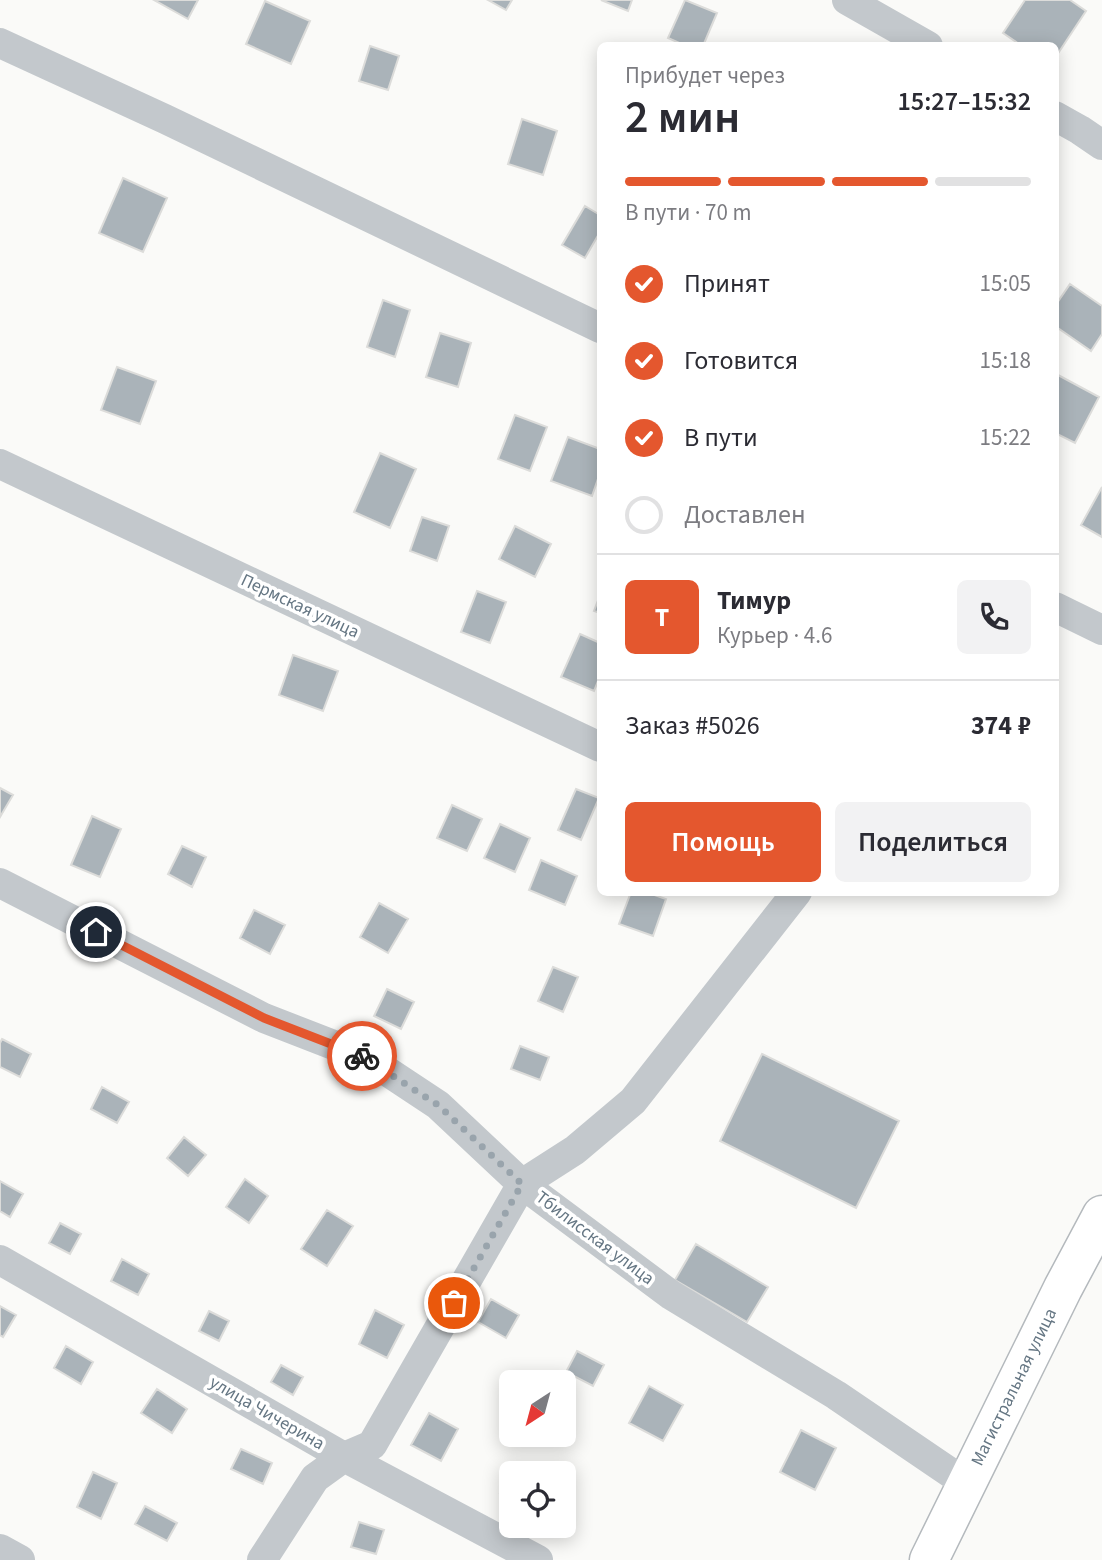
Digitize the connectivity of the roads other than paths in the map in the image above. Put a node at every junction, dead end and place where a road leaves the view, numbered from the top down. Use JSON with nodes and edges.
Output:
{"nodes":[{"id":1,"x":847,"y":0,"type":"edge"},
{"id":2,"x":922,"y":42,"type":"edge"},
{"id":3,"x":0,"y":43,"type":"edge"},
{"id":4,"x":1059,"y":118,"type":"edge"},
{"id":5,"x":1102,"y":145,"type":"edge"},
{"id":6,"x":597,"y":327,"type":"edge"},
{"id":7,"x":0,"y":464,"type":"edge"},
{"id":8,"x":1059,"y":609,"type":"edge"},
{"id":9,"x":1102,"y":630,"type":"edge"},
{"id":10,"x":597,"y":746,"type":"edge"},
{"id":11,"x":0,"y":883,"type":"edge"},
{"id":12,"x":794,"y":896,"type":"edge"},
{"id":13,"x":522,"y":1184,"type":"junction"},
{"id":14,"x":1102,"y":1215,"type":"edge"},
{"id":15,"x":0,"y":1260,"type":"edge"},
{"id":16,"x":344,"y":1457,"type":"junction"},
{"id":17,"x":967,"y":1484,"type":"junction"},
{"id":18,"x":0,"y":1549,"type":"edge"},
{"id":19,"x":20,"y":1560,"type":"edge"},
{"id":20,"x":262,"y":1560,"type":"edge"},
{"id":21,"x":538,"y":1560,"type":"edge"},
{"id":22,"x":929,"y":1560,"type":"edge"}],
"edges":[{"from":1,"to":2,"type":"street"},
{"from":3,"to":6,"type":"street"},
{"from":4,"to":5,"type":"street"},
{"from":7,"to":10,"type":"street","name":"Пермская улица"},
{"from":8,"to":9,"type":"street"},
{"from":11,"to":13,"type":"street","name":"Тбилисская улица"},
{"from":12,"to":13,"type":"street"},
{"from":13,"to":16,"type":"street"},
{"from":13,"to":17,"type":"street","name":"Тбилисская улица"},
{"from":14,"to":17,"type":"highway","name":"Магистральная улица"},
{"from":15,"to":16,"type":"street","name":"улица Чичерина"},
{"from":16,"to":20,"type":"street"},
{"from":16,"to":21,"type":"street","name":"улица Чичерина"},
{"from":17,"to":22,"type":"highway","name":"Магистральная улица"},
{"from":18,"to":19,"type":"street"}]}
